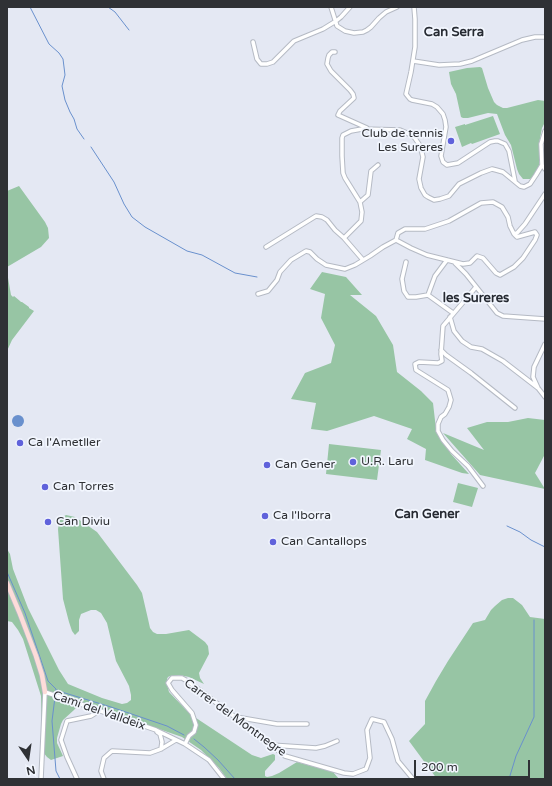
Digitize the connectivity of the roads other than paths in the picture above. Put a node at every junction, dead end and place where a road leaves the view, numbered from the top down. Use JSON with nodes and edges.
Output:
{"nodes":[{"id":1,"x":331,"y":7,"type":"edge"},
{"id":2,"x":350,"y":7,"type":"edge"},
{"id":3,"x":397,"y":7,"type":"edge"},
{"id":4,"x":414,"y":7,"type":"edge"},
{"id":5,"x":336,"y":21,"type":"junction"},
{"id":6,"x":545,"y":37,"type":"edge"},
{"id":7,"x":253,"y":42,"type":"dead end"},
{"id":8,"x":335,"y":52,"type":"dead end"},
{"id":9,"x":413,"y":61,"type":"junction"},
{"id":10,"x":370,"y":129,"type":"junction"},
{"id":11,"x":545,"y":131,"type":"edge"},
{"id":12,"x":378,"y":165,"type":"dead end"},
{"id":13,"x":542,"y":165,"type":"junction"},
{"id":14,"x":545,"y":169,"type":"edge"},
{"id":15,"x":515,"y":182,"type":"junction"},
{"id":16,"x":545,"y":194,"type":"edge"},
{"id":17,"x":360,"y":202,"type":"junction"},
{"id":18,"x":514,"y":234,"type":"junction"},
{"id":19,"x":344,"y":238,"type":"junction"},
{"id":20,"x":396,"y":240,"type":"junction"},
{"id":21,"x":266,"y":247,"type":"dead end"},
{"id":22,"x":363,"y":260,"type":"junction"},
{"id":23,"x":447,"y":260,"type":"junction"},
{"id":24,"x":406,"y":262,"type":"dead end"},
{"id":25,"x":454,"y":262,"type":"junction"},
{"id":26,"x":476,"y":287,"type":"junction"},
{"id":27,"x":258,"y":294,"type":"dead end"},
{"id":28,"x":428,"y":295,"type":"junction"},
{"id":29,"x":453,"y":313,"type":"junction"},
{"id":30,"x":450,"y":317,"type":"junction"},
{"id":31,"x":545,"y":319,"type":"edge"},
{"id":32,"x":545,"y":344,"type":"edge"},
{"id":33,"x":441,"y":350,"type":"junction"},
{"id":34,"x":538,"y":388,"type":"junction"},
{"id":35,"x":545,"y":396,"type":"edge"},
{"id":36,"x":514,"y":408,"type":"dead end"},
{"id":37,"x":483,"y":486,"type":"dead end"},
{"id":38,"x":7,"y":583,"type":"edge"},
{"id":39,"x":45,"y":692,"type":"junction"},
{"id":40,"x":99,"y":711,"type":"junction"},
{"id":41,"x":235,"y":716,"type":"junction"},
{"id":42,"x":307,"y":724,"type":"dead end"},
{"id":43,"x":156,"y":730,"type":"junction"},
{"id":44,"x":176,"y":740,"type":"junction"},
{"id":45,"x":337,"y":740,"type":"dead end"},
{"id":46,"x":185,"y":744,"type":"junction"},
{"id":47,"x":270,"y":744,"type":"junction"},
{"id":48,"x":161,"y":749,"type":"junction"},
{"id":49,"x":41,"y":779,"type":"edge"},
{"id":50,"x":77,"y":779,"type":"edge"},
{"id":51,"x":104,"y":779,"type":"edge"},
{"id":52,"x":224,"y":779,"type":"edge"},
{"id":53,"x":412,"y":779,"type":"edge"}],
"edges":[{"from":1,"to":5,"type":"street"},
{"from":2,"to":5,"type":"street"},
{"from":3,"to":5,"type":"street"},
{"from":4,"to":9,"type":"street"},
{"from":5,"to":7,"type":"street"},
{"from":6,"to":9,"type":"street"},
{"from":8,"to":10,"type":"street"},
{"from":9,"to":15,"type":"street"},
{"from":10,"to":15,"type":"street"},
{"from":10,"to":17,"type":"street"},
{"from":11,"to":13,"type":"street"},
{"from":12,"to":17,"type":"street"},
{"from":13,"to":14,"type":"street"},
{"from":13,"to":15,"type":"street"},
{"from":16,"to":18,"type":"street"},
{"from":17,"to":19,"type":"street"},
{"from":18,"to":20,"type":"street"},
{"from":18,"to":25,"type":"street"},
{"from":19,"to":21,"type":"street"},
{"from":19,"to":22,"type":"street"},
{"from":20,"to":22,"type":"street"},
{"from":20,"to":23,"type":"street"},
{"from":22,"to":27,"type":"street"},
{"from":23,"to":25,"type":"street"},
{"from":23,"to":28,"type":"street"},
{"from":24,"to":28,"type":"street"},
{"from":25,"to":26,"type":"street"},
{"from":26,"to":29,"type":"street"},
{"from":26,"to":31,"type":"street"},
{"from":28,"to":29,"type":"street"},
{"from":29,"to":30,"type":"street"},
{"from":30,"to":33,"type":"street"},
{"from":30,"to":34,"type":"street"},
{"from":32,"to":34,"type":"street"},
{"from":33,"to":36,"type":"street"},
{"from":33,"to":37,"type":"street"},
{"from":34,"to":35,"type":"street"},
{"from":38,"to":39,"type":"street"},
{"from":39,"to":40,"type":"street","name":"Camí del Valldeix"},
{"from":39,"to":49,"type":"street"},
{"from":40,"to":43,"type":"street","name":"Camí del Valldeix"},
{"from":40,"to":50,"type":"street"},
{"from":41,"to":42,"type":"street"},
{"from":41,"to":46,"type":"street","name":"Carrer del Montnegre"},
{"from":41,"to":47,"type":"street","name":"Carrer del Montnegre"},
{"from":43,"to":44,"type":"street"},
{"from":43,"to":48,"type":"street","name":"Camí del Valldeix"},
{"from":44,"to":46,"type":"street"},
{"from":44,"to":48,"type":"street"},
{"from":45,"to":47,"type":"street"},
{"from":46,"to":52,"type":"street"},
{"from":47,"to":53,"type":"street","name":"Carrer del Montnegre"},
{"from":48,"to":51,"type":"street"}]}
